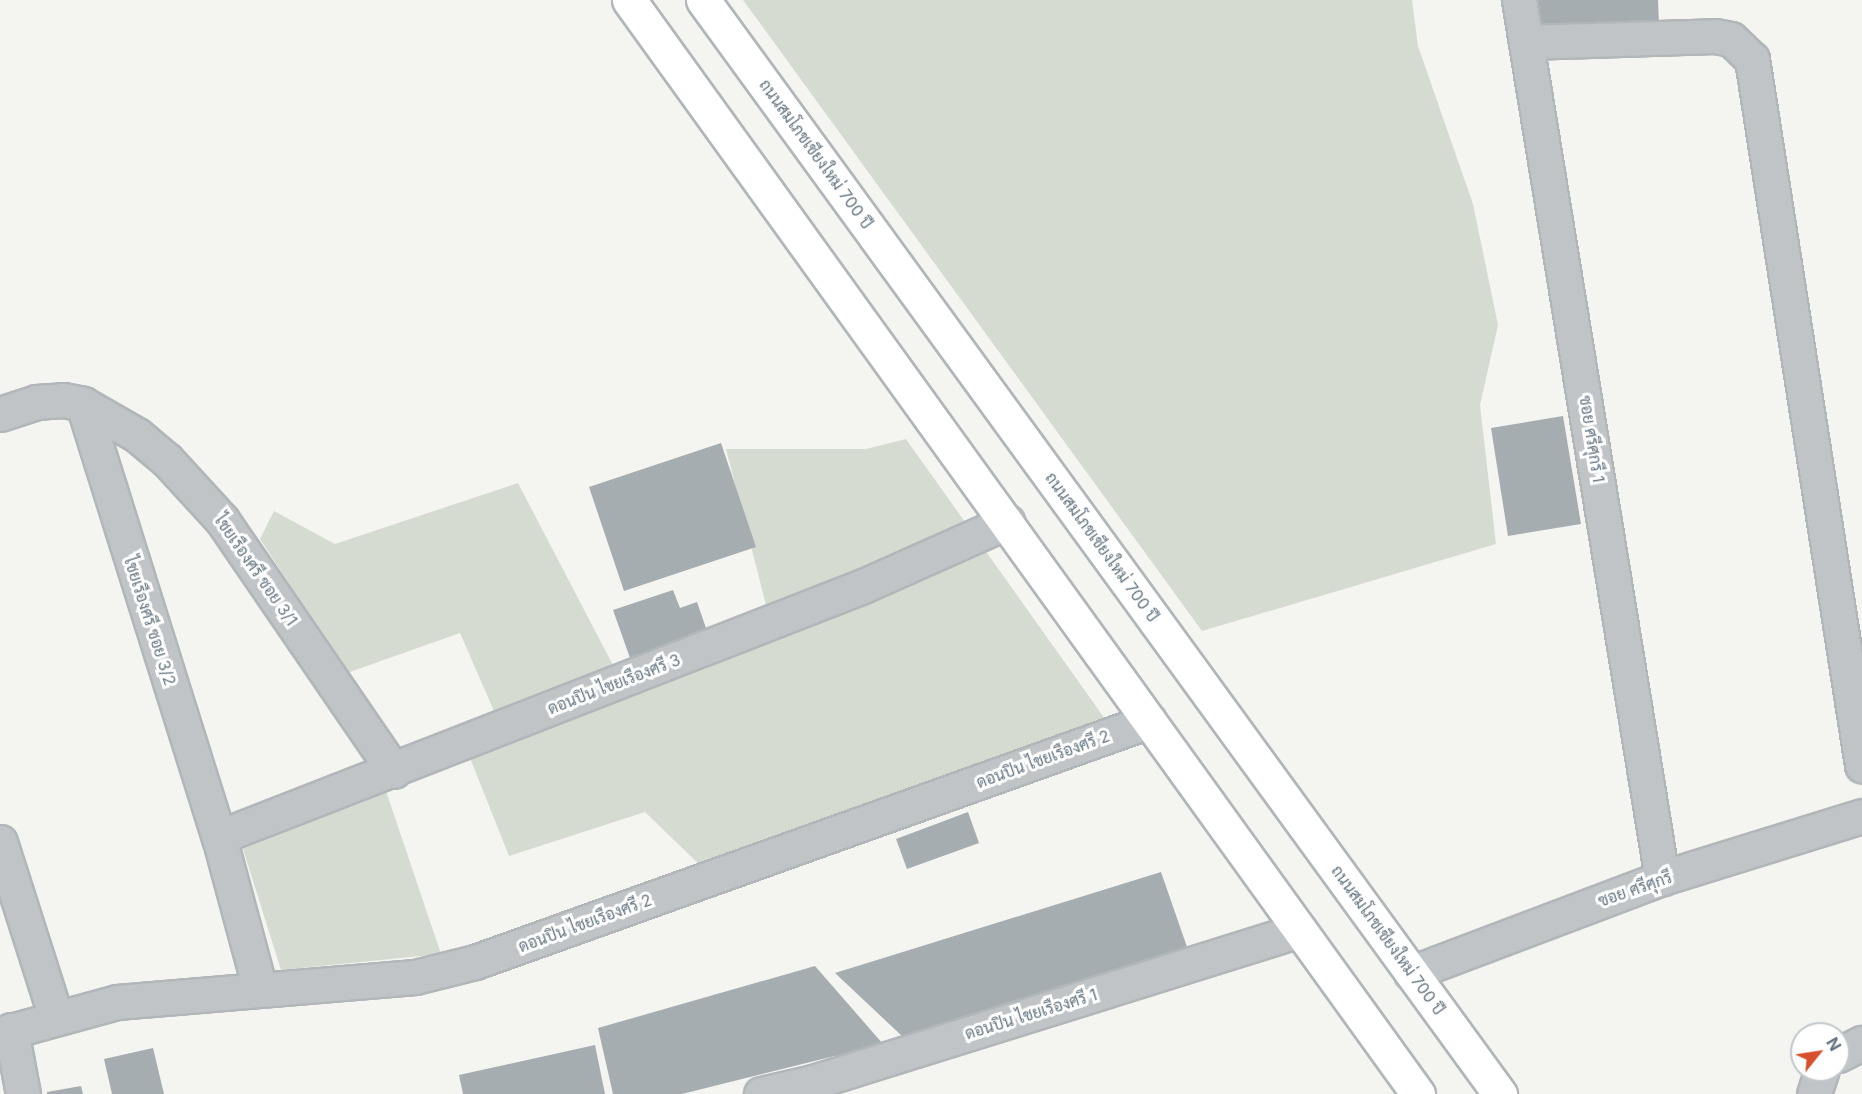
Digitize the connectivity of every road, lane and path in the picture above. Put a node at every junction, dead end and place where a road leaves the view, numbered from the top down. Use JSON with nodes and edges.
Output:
{"nodes":[{"id":1,"x":629,"y":0,"type":"edge"},
{"id":2,"x":704,"y":0,"type":"edge"},
{"id":3,"x":1519,"y":0,"type":"edge"},
{"id":4,"x":1528,"y":42,"type":"junction"},
{"id":5,"x":83,"y":404,"type":"junction"},
{"id":6,"x":0,"y":414,"type":"edge"},
{"id":7,"x":1006,"y":522,"type":"junction"},
{"id":8,"x":1149,"y":721,"type":"junction"},
{"id":9,"x":1862,"y":765,"type":"edge"},
{"id":10,"x":394,"y":771,"type":"junction"},
{"id":11,"x":1862,"y":816,"type":"edge"},
{"id":12,"x":219,"y":837,"type":"junction"},
{"id":13,"x":0,"y":842,"type":"edge"},
{"id":14,"x":1662,"y":878,"type":"junction"},
{"id":15,"x":1300,"y":930,"type":"junction"},
{"id":16,"x":1411,"y":973,"type":"junction"},
{"id":17,"x":260,"y":989,"type":"junction"},
{"id":18,"x":56,"y":1017,"type":"junction"},
{"id":19,"x":5,"y":1032,"type":"edge"},
{"id":20,"x":818,"y":1088,"type":"edge"},
{"id":21,"x":23,"y":1094,"type":"edge"},
{"id":22,"x":761,"y":1094,"type":"edge"},
{"id":23,"x":1418,"y":1094,"type":"edge"},
{"id":24,"x":1500,"y":1094,"type":"edge"}],
"edges":[{"from":1,"to":7,"type":"main road"},
{"from":2,"to":16,"type":"main road","name":"ถนนสมโภชเชียงใหม่ 700 ปี"},
{"from":3,"to":4,"type":"street","name":"ซอย ศรีศุกรี 1"},
{"from":4,"to":9,"type":"street"},
{"from":4,"to":14,"type":"street","name":"ซอย ศรีศุกรี 1"},
{"from":5,"to":6,"type":"street"},
{"from":5,"to":10,"type":"street","name":"ไชยเรืองศรี ซอย 3/1"},
{"from":5,"to":12,"type":"street","name":"ไชยเรืองศรี ซอย 3/2"},
{"from":7,"to":8,"type":"main road"},
{"from":7,"to":10,"type":"street","name":"ดอนปิน ไชยเรืองศรี 3"},
{"from":8,"to":15,"type":"main road"},
{"from":8,"to":17,"type":"street","name":"ดอนปิน ไชยเรืองศรี 2"},
{"from":10,"to":12,"type":"street","name":"ดอนปิน ไชยเรืองศรี 3"},
{"from":11,"to":14,"type":"street","name":"ซอย ศรีศุกรี"},
{"from":12,"to":17,"type":"street","name":"ไชยเรืองศรี ซอย 3/2"},
{"from":13,"to":18,"type":"street"},
{"from":14,"to":16,"type":"street","name":"ซอย ศรีศุกรี"},
{"from":15,"to":20,"type":"street","name":"ดอนปิน ไชยเรืองศรี 1"},
{"from":15,"to":23,"type":"main road"},
{"from":16,"to":24,"type":"main road","name":"ถนนสมโภชเชียงใหม่ 700 ปี"},
{"from":17,"to":18,"type":"street","name":"ดอนปิน ไชยเรืองศรี 2"},
{"from":18,"to":19,"type":"street","name":"ดอนปิน ไชยเรืองศรี 2"},
{"from":19,"to":21,"type":"street"},
{"from":20,"to":22,"type":"street","name":"ดอนปิน ไชยเรืองศรี 1"}]}
